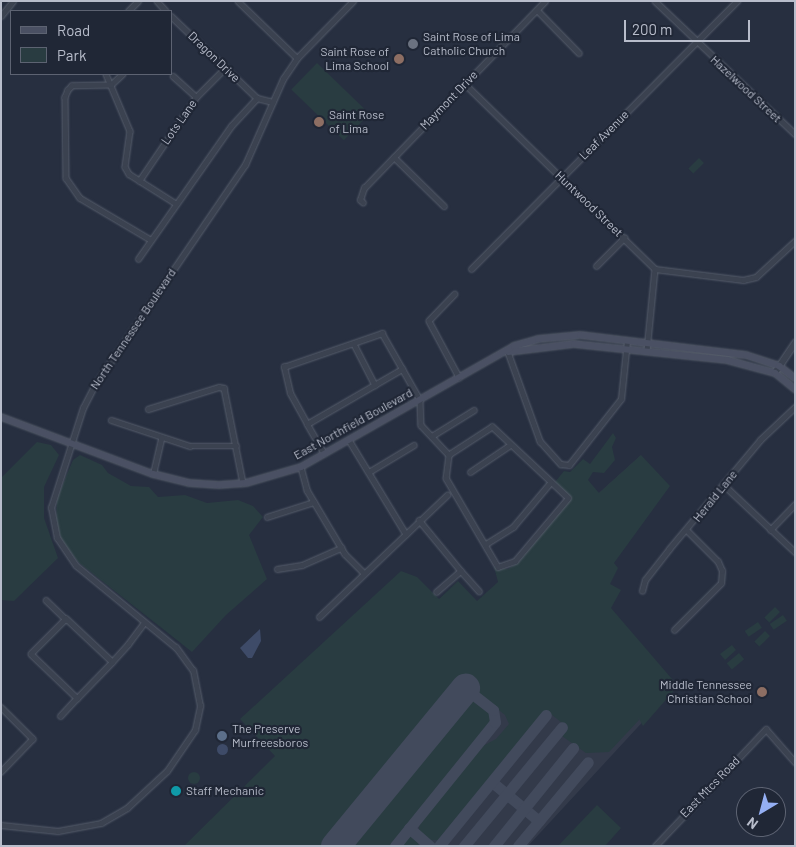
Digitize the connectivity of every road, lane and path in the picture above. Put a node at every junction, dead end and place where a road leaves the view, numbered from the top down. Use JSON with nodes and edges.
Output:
{"nodes":[{"id":1,"x":13,"y":1,"type":"edge"},
{"id":2,"x":138,"y":1,"type":"edge"},
{"id":3,"x":238,"y":1,"type":"edge"},
{"id":4,"x":353,"y":1,"type":"edge"},
{"id":5,"x":545,"y":1,"type":"edge"},
{"id":6,"x":655,"y":1,"type":"edge"},
{"id":7,"x":736,"y":1,"type":"edge"},
{"id":8,"x":129,"y":10,"type":"edge"},
{"id":9,"x":536,"y":10,"type":"junction"},
{"id":10,"x":1,"y":16,"type":"edge"},
{"id":11,"x":172,"y":17,"type":"edge"},
{"id":12,"x":176,"y":22,"type":"junction"},
{"id":13,"x":172,"y":26,"type":"edge"},
{"id":14,"x":697,"y":41,"type":"junction"},
{"id":15,"x":580,"y":53,"type":"dead end"},
{"id":16,"x":297,"y":58,"type":"junction"},
{"id":17,"x":225,"y":68,"type":"junction"},
{"id":18,"x":107,"y":75,"type":"edge"},
{"id":19,"x":122,"y":75,"type":"edge"},
{"id":20,"x":173,"y":76,"type":"dead end"},
{"id":21,"x":465,"y":84,"type":"junction"},
{"id":22,"x":112,"y":85,"type":"junction"},
{"id":23,"x":196,"y":97,"type":"junction"},
{"id":24,"x":257,"y":98,"type":"junction"},
{"id":25,"x":273,"y":102,"type":"junction"},
{"id":26,"x":795,"y":134,"type":"edge"},
{"id":27,"x":394,"y":157,"type":"junction"},
{"id":28,"x":562,"y":178,"type":"junction"},
{"id":29,"x":139,"y":180,"type":"junction"},
{"id":30,"x":363,"y":202,"type":"dead end"},
{"id":31,"x":175,"y":203,"type":"junction"},
{"id":32,"x":444,"y":206,"type":"dead end"},
{"id":33,"x":624,"y":238,"type":"junction"},
{"id":34,"x":151,"y":240,"type":"junction"},
{"id":35,"x":795,"y":241,"type":"edge"},
{"id":36,"x":138,"y":259,"type":"dead end"},
{"id":37,"x":596,"y":266,"type":"dead end"},
{"id":38,"x":471,"y":269,"type":"dead end"},
{"id":39,"x":654,"y":269,"type":"junction"},
{"id":40,"x":455,"y":294,"type":"dead end"},
{"id":41,"x":627,"y":340,"type":"junction"},
{"id":42,"x":648,"y":343,"type":"junction"},
{"id":43,"x":795,"y":343,"type":"edge"},
{"id":44,"x":354,"y":344,"type":"junction"},
{"id":45,"x":627,"y":348,"type":"junction"},
{"id":46,"x":647,"y":350,"type":"junction"},
{"id":47,"x":508,"y":352,"type":"junction"},
{"id":48,"x":779,"y":366,"type":"junction"},
{"id":49,"x":402,"y":369,"type":"junction"},
{"id":50,"x":775,"y":373,"type":"junction"},
{"id":51,"x":459,"y":377,"type":"junction"},
{"id":52,"x":795,"y":378,"type":"edge"},
{"id":53,"x":375,"y":385,"type":"junction"},
{"id":54,"x":795,"y":389,"type":"edge"},
{"id":55,"x":420,"y":400,"type":"junction"},
{"id":56,"x":795,"y":407,"type":"edge"},
{"id":57,"x":148,"y":409,"type":"dead end"},
{"id":58,"x":474,"y":410,"type":"dead end"},
{"id":59,"x":1,"y":417,"type":"edge"},
{"id":60,"x":111,"y":420,"type":"dead end"},
{"id":61,"x":307,"y":424,"type":"junction"},
{"id":62,"x":432,"y":436,"type":"junction"},
{"id":63,"x":161,"y":438,"type":"junction"},
{"id":64,"x":349,"y":440,"type":"junction"},
{"id":65,"x":70,"y":444,"type":"junction"},
{"id":66,"x":414,"y":445,"type":"dead end"},
{"id":67,"x":510,"y":445,"type":"junction"},
{"id":68,"x":237,"y":446,"type":"junction"},
{"id":69,"x":324,"y":454,"type":"junction"},
{"id":70,"x":449,"y":455,"type":"junction"},
{"id":71,"x":301,"y":467,"type":"junction"},
{"id":72,"x":369,"y":472,"type":"junction"},
{"id":73,"x":470,"y":472,"type":"dead end"},
{"id":74,"x":153,"y":474,"type":"junction"},
{"id":75,"x":243,"y":483,"type":"junction"},
{"id":76,"x":550,"y":483,"type":"junction"},
{"id":77,"x":724,"y":485,"type":"junction"},
{"id":78,"x":447,"y":495,"type":"dead end"},
{"id":79,"x":314,"y":502,"type":"junction"},
{"id":80,"x":795,"y":504,"type":"edge"},
{"id":81,"x":266,"y":517,"type":"dead end"},
{"id":82,"x":419,"y":520,"type":"junction"},
{"id":83,"x":770,"y":530,"type":"junction"},
{"id":84,"x":687,"y":531,"type":"junction"},
{"id":85,"x":406,"y":534,"type":"junction"},
{"id":86,"x":486,"y":544,"type":"junction"},
{"id":87,"x":341,"y":548,"type":"junction"},
{"id":88,"x":795,"y":552,"type":"edge"},
{"id":89,"x":277,"y":569,"type":"dead end"},
{"id":90,"x":462,"y":571,"type":"junction"},
{"id":91,"x":363,"y":572,"type":"junction"},
{"id":92,"x":479,"y":591,"type":"dead end"},
{"id":93,"x":642,"y":591,"type":"dead end"},
{"id":94,"x":437,"y":592,"type":"dead end"},
{"id":95,"x":46,"y":600,"type":"dead end"},
{"id":96,"x":319,"y":617,"type":"dead end"},
{"id":97,"x":66,"y":619,"type":"junction"},
{"id":98,"x":144,"y":623,"type":"junction"},
{"id":99,"x":674,"y":630,"type":"dead end"},
{"id":100,"x":112,"y":662,"type":"junction"},
{"id":101,"x":77,"y":698,"type":"junction"},
{"id":102,"x":1,"y":707,"type":"edge"},
{"id":103,"x":60,"y":716,"type":"dead end"},
{"id":104,"x":795,"y":762,"type":"edge"},
{"id":105,"x":1,"y":772,"type":"edge"},
{"id":106,"x":1,"y":824,"type":"edge"},
{"id":107,"x":654,"y":846,"type":"edge"}],
"edges":[{"from":1,"to":10,"type":"street"},
{"from":2,"to":8,"type":"street"},
{"from":3,"to":16,"type":"street"},
{"from":4,"to":16,"type":"street","name":"North Tennessee Boulevard"},
{"from":5,"to":9,"type":"street","name":"Maymont Drive"},
{"from":6,"to":14,"type":"street","name":"Hazelwood Street"},
{"from":7,"to":14,"type":"street","name":"Leaf Avenue"},
{"from":9,"to":15,"type":"street"},
{"from":9,"to":21,"type":"street","name":"Maymont Drive"},
{"from":11,"to":12,"type":"street","name":"Dragon Drive"},
{"from":12,"to":13,"type":"street"},
{"from":12,"to":17,"type":"street","name":"Dragon Drive"},
{"from":14,"to":26,"type":"street","name":"Hazelwood Street"},
{"from":14,"to":28,"type":"street","name":"Leaf Avenue"},
{"from":16,"to":25,"type":"street","name":"North Tennessee Boulevard"},
{"from":17,"to":23,"type":"street","name":"Lots Lane"},
{"from":17,"to":24,"type":"street","name":"Dragon Drive"},
{"from":18,"to":22,"type":"street"},
{"from":19,"to":22,"type":"street"},
{"from":20,"to":23,"type":"street"},
{"from":21,"to":27,"type":"street","name":"Maymont Drive"},
{"from":21,"to":28,"type":"street","name":"Huntwood Street"},
{"from":22,"to":29,"type":"street"},
{"from":22,"to":34,"type":"street"},
{"from":23,"to":29,"type":"street","name":"Lots Lane"},
{"from":24,"to":25,"type":"street"},
{"from":24,"to":31,"type":"street"},
{"from":25,"to":65,"type":"street","name":"North Tennessee Boulevard"},
{"from":27,"to":30,"type":"street","name":"Maymont Drive"},
{"from":27,"to":32,"type":"street"},
{"from":28,"to":33,"type":"street","name":"Huntwood Street"},
{"from":28,"to":38,"type":"street","name":"Leaf Avenue"},
{"from":29,"to":31,"type":"street"},
{"from":31,"to":34,"type":"street"},
{"from":33,"to":37,"type":"street"},
{"from":33,"to":39,"type":"street","name":"Huntwood Street"},
{"from":34,"to":36,"type":"street"},
{"from":35,"to":39,"type":"street"},
{"from":39,"to":42,"type":"street"},
{"from":40,"to":51,"type":"street"},
{"from":41,"to":42,"type":"main road","name":"East Northfield Boulevard"},
{"from":41,"to":45,"type":"street"},
{"from":41,"to":47,"type":"main road","name":"East Northfield Boulevard"},
{"from":42,"to":46,"type":"street"},
{"from":42,"to":48,"type":"main road","name":"East Northfield Boulevard"},
{"from":43,"to":48,"type":"street"},
{"from":44,"to":49,"type":"street"},
{"from":44,"to":53,"type":"street"},
{"from":44,"to":61,"type":"street"},
{"from":45,"to":46,"type":"main road","name":"East Northfield Boulevard"},
{"from":45,"to":47,"type":"main road","name":"East Northfield Boulevard"},
{"from":45,"to":47,"type":"street"},
{"from":46,"to":50,"type":"main road","name":"East Northfield Boulevard"},
{"from":47,"to":51,"type":"main road","name":"East Northfield Boulevard"},
{"from":48,"to":50,"type":"street"},
{"from":48,"to":52,"type":"main road","name":"East Northfield Boulevard"},
{"from":49,"to":53,"type":"street"},
{"from":49,"to":55,"type":"street"},
{"from":50,"to":54,"type":"main road","name":"East Northfield Boulevard"},
{"from":51,"to":55,"type":"main road","name":"East Northfield Boulevard"},
{"from":53,"to":61,"type":"street"},
{"from":55,"to":62,"type":"street"},
{"from":55,"to":64,"type":"main road","name":"East Northfield Boulevard"},
{"from":56,"to":77,"type":"street","name":"Herald Lane"},
{"from":57,"to":68,"type":"street"},
{"from":58,"to":62,"type":"street"},
{"from":59,"to":65,"type":"main road","name":"East Northfield Boulevard"},
{"from":60,"to":63,"type":"street"},
{"from":61,"to":69,"type":"street"},
{"from":62,"to":70,"type":"street"},
{"from":63,"to":68,"type":"street"},
{"from":63,"to":74,"type":"street"},
{"from":64,"to":69,"type":"main road","name":"East Northfield Boulevard"},
{"from":64,"to":72,"type":"street"},
{"from":65,"to":74,"type":"main road","name":"East Northfield Boulevard"},
{"from":65,"to":98,"type":"street","name":"North Tennessee Boulevard"},
{"from":66,"to":72,"type":"street"},
{"from":67,"to":70,"type":"street"},
{"from":67,"to":73,"type":"street"},
{"from":67,"to":76,"type":"street"},
{"from":68,"to":75,"type":"street"},
{"from":69,"to":71,"type":"main road","name":"East Northfield Boulevard"},
{"from":70,"to":86,"type":"street"},
{"from":71,"to":75,"type":"main road","name":"East Northfield Boulevard"},
{"from":71,"to":79,"type":"street"},
{"from":72,"to":85,"type":"street"},
{"from":74,"to":75,"type":"main road","name":"East Northfield Boulevard"},
{"from":76,"to":86,"type":"street"},
{"from":76,"to":86,"type":"street"},
{"from":77,"to":83,"type":"street"},
{"from":77,"to":84,"type":"street","name":"Herald Lane"},
{"from":78,"to":82,"type":"street"},
{"from":79,"to":81,"type":"street"},
{"from":79,"to":87,"type":"street"},
{"from":80,"to":83,"type":"street"},
{"from":82,"to":85,"type":"street"},
{"from":82,"to":90,"type":"street"},
{"from":83,"to":88,"type":"street"},
{"from":84,"to":93,"type":"street","name":"Herald Lane"},
{"from":84,"to":99,"type":"street"},
{"from":85,"to":91,"type":"street"},
{"from":87,"to":89,"type":"street"},
{"from":87,"to":91,"type":"street"},
{"from":90,"to":92,"type":"street"},
{"from":90,"to":94,"type":"street"},
{"from":91,"to":96,"type":"street"},
{"from":95,"to":97,"type":"street"},
{"from":97,"to":100,"type":"street"},
{"from":97,"to":101,"type":"street"},
{"from":98,"to":100,"type":"street"},
{"from":98,"to":106,"type":"street","name":"North Tennessee Boulevard"},
{"from":100,"to":101,"type":"street"},
{"from":101,"to":103,"type":"street"},
{"from":102,"to":105,"type":"street"},
{"from":104,"to":107,"type":"street","name":"East Mtcs Road"}]}
